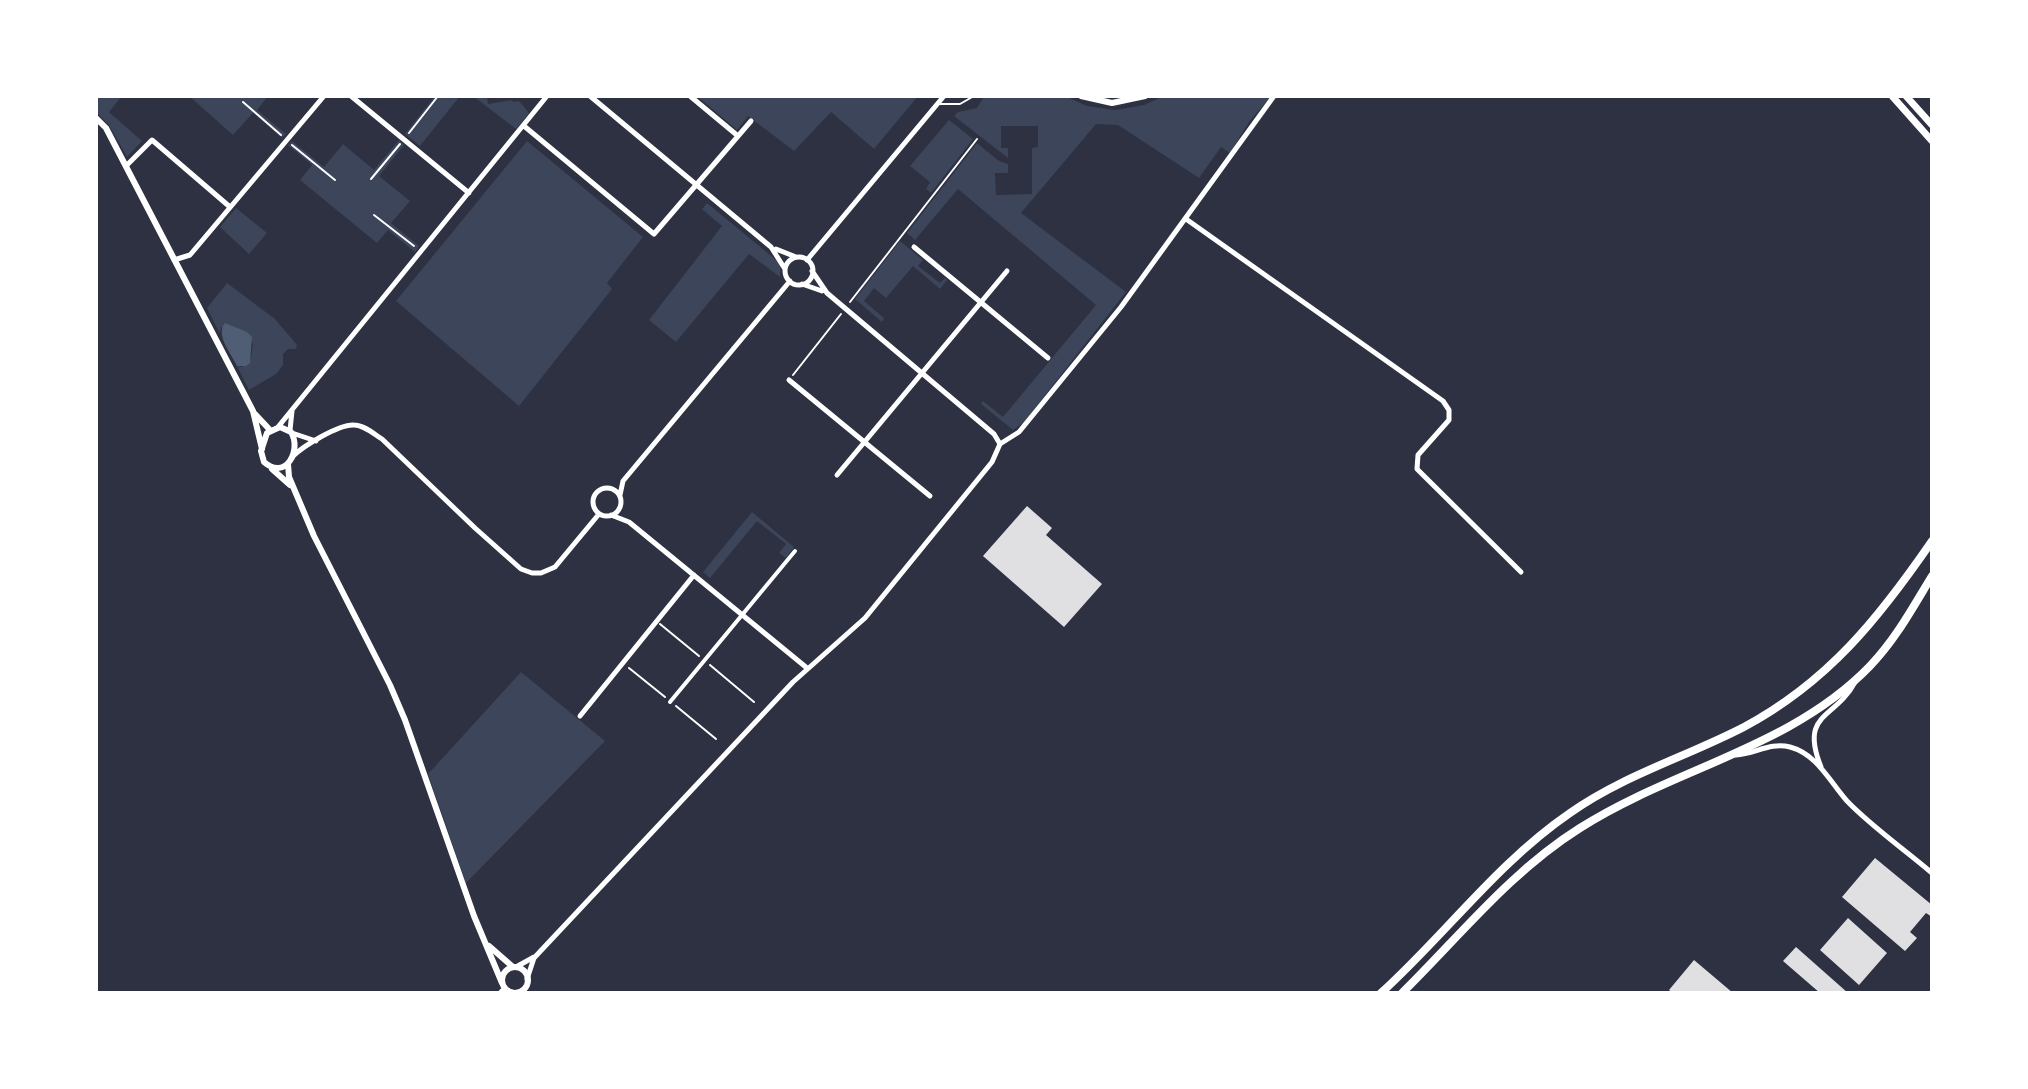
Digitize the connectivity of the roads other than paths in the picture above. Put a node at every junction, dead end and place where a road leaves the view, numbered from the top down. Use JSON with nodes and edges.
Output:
{"nodes":[{"id":1,"x":324,"y":96,"type":"edge"},
{"id":2,"x":351,"y":96,"type":"edge"},
{"id":3,"x":547,"y":96,"type":"edge"},
{"id":4,"x":589,"y":96,"type":"edge"},
{"id":5,"x":690,"y":96,"type":"edge"},
{"id":6,"x":944,"y":96,"type":"edge"},
{"id":7,"x":974,"y":96,"type":"edge"},
{"id":8,"x":1081,"y":96,"type":"edge"},
{"id":9,"x":1145,"y":96,"type":"edge"},
{"id":10,"x":1274,"y":96,"type":"edge"},
{"id":11,"x":1892,"y":96,"type":"edge"},
{"id":12,"x":1906,"y":96,"type":"edge"},
{"id":13,"x":938,"y":104,"type":"junction"},
{"id":14,"x":96,"y":118,"type":"edge"},
{"id":15,"x":751,"y":121,"type":"dead end"},
{"id":16,"x":1932,"y":125,"type":"edge"},
{"id":17,"x":524,"y":126,"type":"junction"},
{"id":18,"x":738,"y":136,"type":"junction"},
{"id":19,"x":1932,"y":141,"type":"edge"},
{"id":20,"x":126,"y":166,"type":"junction"},
{"id":21,"x":696,"y":185,"type":"junction"},
{"id":22,"x":469,"y":193,"type":"junction"},
{"id":23,"x":230,"y":207,"type":"junction"},
{"id":24,"x":1186,"y":219,"type":"junction"},
{"id":25,"x":771,"y":247,"type":"junction"},
{"id":26,"x":914,"y":247,"type":"dead end"},
{"id":27,"x":796,"y":257,"type":"junction"},
{"id":28,"x":174,"y":260,"type":"junction"},
{"id":29,"x":807,"y":260,"type":"junction"},
{"id":30,"x":785,"y":269,"type":"junction"},
{"id":31,"x":812,"y":271,"type":"junction"},
{"id":32,"x":1007,"y":271,"type":"dead end"},
{"id":33,"x":790,"y":281,"type":"junction"},
{"id":34,"x":800,"y":284,"type":"junction"},
{"id":35,"x":827,"y":293,"type":"junction"},
{"id":36,"x":981,"y":302,"type":"junction"},
{"id":37,"x":1048,"y":358,"type":"dead end"},
{"id":38,"x":922,"y":373,"type":"junction"},
{"id":39,"x":789,"y":380,"type":"road end"},
{"id":40,"x":294,"y":406,"type":"junction"},
{"id":41,"x":253,"y":411,"type":"junction"},
{"id":42,"x":274,"y":428,"type":"junction"},
{"id":43,"x":291,"y":432,"type":"junction"},
{"id":44,"x":317,"y":441,"type":"junction"},
{"id":45,"x":865,"y":442,"type":"junction"},
{"id":46,"x":1000,"y":444,"type":"junction"},
{"id":47,"x":262,"y":449,"type":"junction"},
{"id":48,"x":290,"y":460,"type":"junction"},
{"id":49,"x":268,"y":466,"type":"junction"},
{"id":50,"x":837,"y":475,"type":"dead end"},
{"id":51,"x":623,"y":481,"type":"junction"},
{"id":52,"x":609,"y":488,"type":"junction"},
{"id":53,"x":294,"y":492,"type":"junction"},
{"id":54,"x":620,"y":495,"type":"junction"},
{"id":55,"x":930,"y":496,"type":"dead end"},
{"id":56,"x":621,"y":505,"type":"junction"},
{"id":57,"x":599,"y":514,"type":"junction"},
{"id":58,"x":611,"y":515,"type":"junction"},
{"id":59,"x":629,"y":522,"type":"junction"},
{"id":60,"x":1932,"y":541,"type":"edge"},
{"id":61,"x":795,"y":551,"type":"dead end"},
{"id":62,"x":1521,"y":572,"type":"dead end"},
{"id":63,"x":694,"y":575,"type":"junction"},
{"id":64,"x":1932,"y":576,"type":"edge"},
{"id":65,"x":742,"y":615,"type":"junction"},
{"id":66,"x":807,"y":668,"type":"junction"},
{"id":67,"x":1857,"y":678,"type":"junction"},
{"id":68,"x":670,"y":702,"type":"dead end"},
{"id":69,"x":580,"y":716,"type":"dead end"},
{"id":70,"x":1728,"y":756,"type":"junction"},
{"id":71,"x":1822,"y":768,"type":"junction"},
{"id":72,"x":1932,"y":873,"type":"edge"},
{"id":73,"x":488,"y":945,"type":"junction"},
{"id":74,"x":535,"y":957,"type":"junction"},
{"id":75,"x":515,"y":967,"type":"junction"},
{"id":76,"x":527,"y":979,"type":"junction"},
{"id":77,"x":505,"y":989,"type":"edge"},
{"id":78,"x":524,"y":990,"type":"edge"},
{"id":79,"x":1381,"y":993,"type":"edge"},
{"id":80,"x":1402,"y":993,"type":"edge"}],
"edges":[{"from":1,"to":23,"type":"street"},
{"from":2,"to":22,"type":"street"},
{"from":3,"to":17,"type":"street"},
{"from":4,"to":21,"type":"street"},
{"from":5,"to":18,"type":"street"},
{"from":6,"to":13,"type":"street"},
{"from":7,"to":13,"type":"lane"},
{"from":8,"to":9,"type":"street"},
{"from":10,"to":24,"type":"street"},
{"from":11,"to":19,"type":"main road"},
{"from":12,"to":16,"type":"main road"},
{"from":13,"to":29,"type":"street"},
{"from":14,"to":20,"type":"street"},
{"from":15,"to":18,"type":"street"},
{"from":17,"to":21,"type":"street"},
{"from":17,"to":22,"type":"street"},
{"from":18,"to":21,"type":"street"},
{"from":20,"to":23,"type":"street"},
{"from":20,"to":28,"type":"street"},
{"from":21,"to":25,"type":"street"},
{"from":22,"to":40,"type":"street"},
{"from":23,"to":28,"type":"street"},
{"from":24,"to":46,"type":"street"},
{"from":24,"to":62,"type":"street"},
{"from":25,"to":27,"type":"street"},
{"from":25,"to":30,"type":"street"},
{"from":26,"to":36,"type":"street"},
{"from":27,"to":29,"type":"street"},
{"from":27,"to":30,"type":"street"},
{"from":28,"to":41,"type":"street"},
{"from":29,"to":31,"type":"street"},
{"from":30,"to":33,"type":"street"},
{"from":31,"to":34,"type":"street"},
{"from":31,"to":35,"type":"street"},
{"from":32,"to":36,"type":"street"},
{"from":33,"to":34,"type":"street"},
{"from":33,"to":51,"type":"street"},
{"from":34,"to":35,"type":"street"},
{"from":35,"to":38,"type":"street"},
{"from":36,"to":37,"type":"street"},
{"from":36,"to":38,"type":"street"},
{"from":38,"to":45,"type":"street"},
{"from":38,"to":46,"type":"street"},
{"from":39,"to":45,"type":"street"},
{"from":40,"to":42,"type":"street"},
{"from":40,"to":43,"type":"street"},
{"from":41,"to":42,"type":"street"},
{"from":41,"to":47,"type":"street"},
{"from":42,"to":43,"type":"street"},
{"from":42,"to":47,"type":"street"},
{"from":43,"to":44,"type":"street"},
{"from":43,"to":48,"type":"street"},
{"from":44,"to":48,"type":"street"},
{"from":44,"to":57,"type":"street"},
{"from":45,"to":50,"type":"street"},
{"from":45,"to":55,"type":"street"},
{"from":46,"to":66,"type":"street"},
{"from":47,"to":49,"type":"street"},
{"from":48,"to":49,"type":"street"},
{"from":48,"to":53,"type":"street"},
{"from":49,"to":53,"type":"street"},
{"from":51,"to":52,"type":"street"},
{"from":51,"to":54,"type":"street"},
{"from":52,"to":54,"type":"street"},
{"from":52,"to":57,"type":"street"},
{"from":53,"to":73,"type":"street"},
{"from":54,"to":56,"type":"street"},
{"from":56,"to":58,"type":"street"},
{"from":56,"to":59,"type":"street"},
{"from":57,"to":58,"type":"street"},
{"from":58,"to":59,"type":"street"},
{"from":59,"to":63,"type":"street"},
{"from":60,"to":79,"type":"highway"},
{"from":61,"to":65,"type":"street"},
{"from":63,"to":65,"type":"street"},
{"from":63,"to":69,"type":"street"},
{"from":64,"to":67,"type":"highway"},
{"from":65,"to":66,"type":"street"},
{"from":65,"to":68,"type":"street"},
{"from":66,"to":74,"type":"street"},
{"from":67,"to":70,"type":"highway"},
{"from":67,"to":71,"type":"street"},
{"from":70,"to":71,"type":"street"},
{"from":70,"to":80,"type":"highway"},
{"from":71,"to":72,"type":"street"},
{"from":73,"to":75,"type":"street"},
{"from":73,"to":77,"type":"street"},
{"from":74,"to":75,"type":"street"},
{"from":74,"to":76,"type":"street"},
{"from":75,"to":76,"type":"street"},
{"from":75,"to":77,"type":"street"},
{"from":76,"to":78,"type":"street"},
{"from":77,"to":78,"type":"street"}]}
